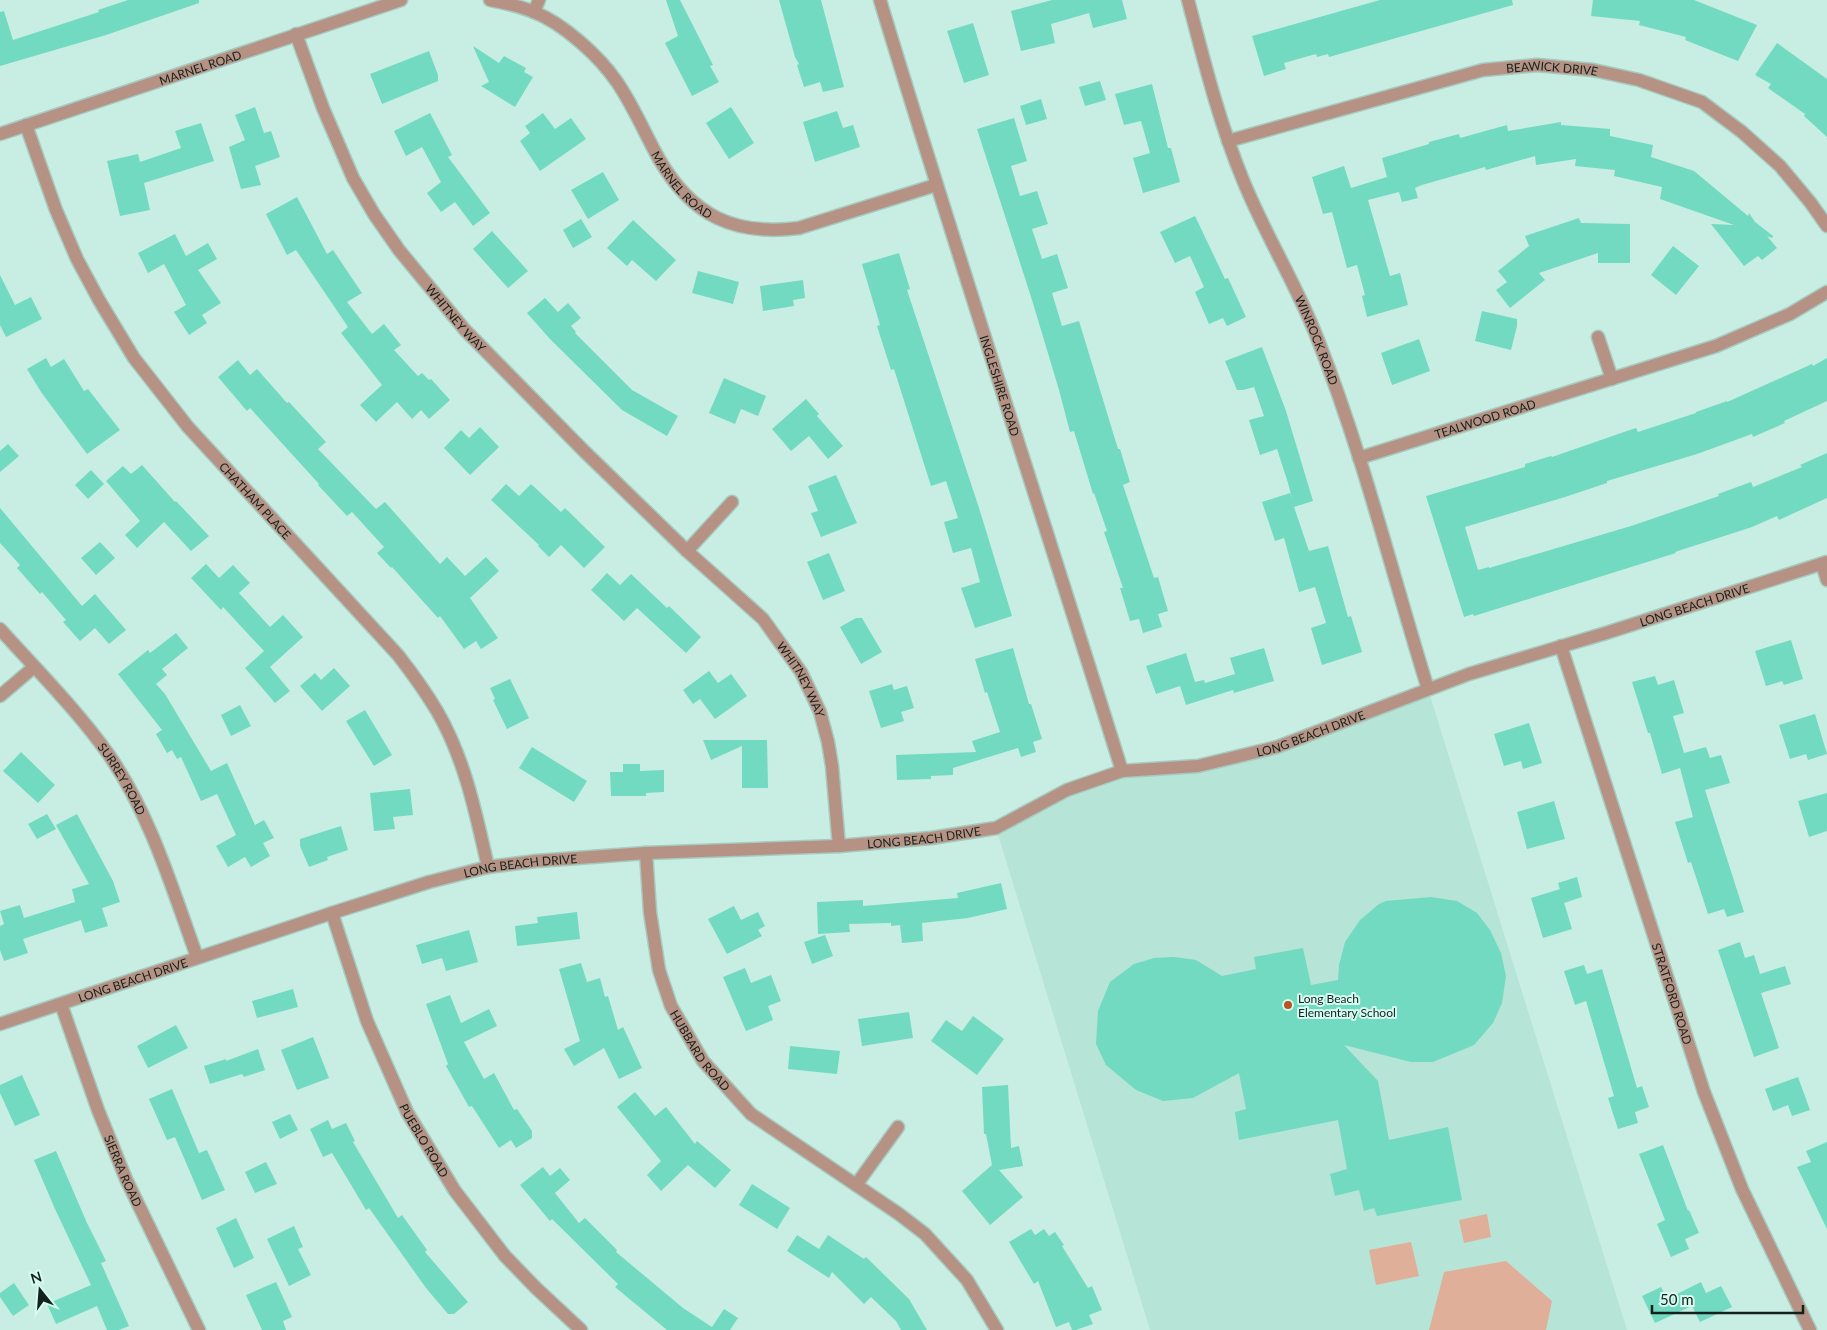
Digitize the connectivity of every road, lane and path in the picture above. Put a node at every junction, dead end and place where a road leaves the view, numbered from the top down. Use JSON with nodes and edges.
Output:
{"nodes":[{"id":1,"x":401,"y":0,"type":"edge"},
{"id":2,"x":490,"y":0,"type":"edge"},
{"id":3,"x":880,"y":0,"type":"edge"},
{"id":4,"x":1188,"y":0,"type":"edge"},
{"id":5,"x":536,"y":6,"type":"edge"},
{"id":6,"x":296,"y":34,"type":"junction"},
{"id":7,"x":26,"y":125,"type":"junction"},
{"id":8,"x":0,"y":134,"type":"edge"},
{"id":9,"x":1228,"y":140,"type":"junction"},
{"id":10,"x":936,"y":185,"type":"junction"},
{"id":11,"x":1827,"y":226,"type":"edge"},
{"id":12,"x":1827,"y":292,"type":"edge"},
{"id":13,"x":1598,"y":337,"type":"dead end"},
{"id":14,"x":1612,"y":379,"type":"junction"},
{"id":15,"x":1359,"y":458,"type":"junction"},
{"id":16,"x":732,"y":502,"type":"dead end"},
{"id":17,"x":687,"y":551,"type":"junction"},
{"id":18,"x":1824,"y":563,"type":"edge"},
{"id":19,"x":1827,"y":580,"type":"edge"},
{"id":20,"x":0,"y":629,"type":"edge"},
{"id":21,"x":1561,"y":646,"type":"junction"},
{"id":22,"x":34,"y":667,"type":"junction"},
{"id":23,"x":1428,"y":689,"type":"junction"},
{"id":24,"x":0,"y":696,"type":"edge"},
{"id":25,"x":1122,"y":771,"type":"junction"},
{"id":26,"x":839,"y":846,"type":"junction"},
{"id":27,"x":646,"y":853,"type":"junction"},
{"id":28,"x":488,"y":867,"type":"junction"},
{"id":29,"x":332,"y":913,"type":"junction"},
{"id":30,"x":197,"y":957,"type":"junction"},
{"id":31,"x":61,"y":1004,"type":"junction"},
{"id":32,"x":0,"y":1024,"type":"edge"},
{"id":33,"x":898,"y":1127,"type":"dead end"},
{"id":34,"x":856,"y":1185,"type":"junction"},
{"id":35,"x":199,"y":1330,"type":"edge"},
{"id":36,"x":581,"y":1330,"type":"edge"},
{"id":37,"x":997,"y":1330,"type":"edge"},
{"id":38,"x":1810,"y":1330,"type":"edge"}],
"edges":[{"from":1,"to":6,"type":"street","name":"MARNEL ROAD"},
{"from":2,"to":5,"type":"street","name":"MARNEL ROAD"},
{"from":3,"to":10,"type":"street","name":"INGLESHIRE ROAD"},
{"from":4,"to":9,"type":"street","name":"WINROCK ROAD"},
{"from":5,"to":10,"type":"street","name":"MARNEL ROAD"},
{"from":6,"to":7,"type":"street","name":"MARNEL ROAD"},
{"from":6,"to":17,"type":"street","name":"WHITNEY WAY"},
{"from":7,"to":8,"type":"street","name":"MARNEL ROAD"},
{"from":7,"to":28,"type":"street","name":"CHATHAM PLACE"},
{"from":9,"to":11,"type":"street","name":"BEAWICK DRIVE"},
{"from":9,"to":15,"type":"street","name":"WINROCK ROAD"},
{"from":10,"to":25,"type":"street","name":"INGLESHIRE ROAD"},
{"from":12,"to":14,"type":"street","name":"TEALWOOD ROAD"},
{"from":13,"to":14,"type":"street"},
{"from":14,"to":15,"type":"street","name":"TEALWOOD ROAD"},
{"from":15,"to":23,"type":"street","name":"WINROCK ROAD"},
{"from":16,"to":17,"type":"street"},
{"from":17,"to":26,"type":"street","name":"WHITNEY WAY"},
{"from":18,"to":19,"type":"street"},
{"from":18,"to":21,"type":"street","name":"LONG BEACH DRIVE"},
{"from":20,"to":22,"type":"street","name":"SURREY ROAD"},
{"from":21,"to":23,"type":"street","name":"LONG BEACH DRIVE"},
{"from":21,"to":38,"type":"street","name":"STRATFORD ROAD"},
{"from":22,"to":24,"type":"street"},
{"from":22,"to":30,"type":"street","name":"SURREY ROAD"},
{"from":23,"to":25,"type":"street","name":"LONG BEACH DRIVE"},
{"from":25,"to":26,"type":"street","name":"LONG BEACH DRIVE"},
{"from":26,"to":27,"type":"street","name":"LONG BEACH DRIVE"},
{"from":27,"to":28,"type":"street","name":"LONG BEACH DRIVE"},
{"from":27,"to":34,"type":"street","name":"HUBBARD ROAD"},
{"from":28,"to":29,"type":"street","name":"LONG BEACH DRIVE"},
{"from":29,"to":30,"type":"street","name":"LONG BEACH DRIVE"},
{"from":29,"to":36,"type":"street","name":"PUEBLO ROAD"},
{"from":30,"to":31,"type":"street","name":"LONG BEACH DRIVE"},
{"from":31,"to":32,"type":"street","name":"LONG BEACH DRIVE"},
{"from":31,"to":35,"type":"street","name":"SIERRA ROAD"},
{"from":33,"to":34,"type":"street"},
{"from":34,"to":37,"type":"street","name":"HUBBARD ROAD"}]}
